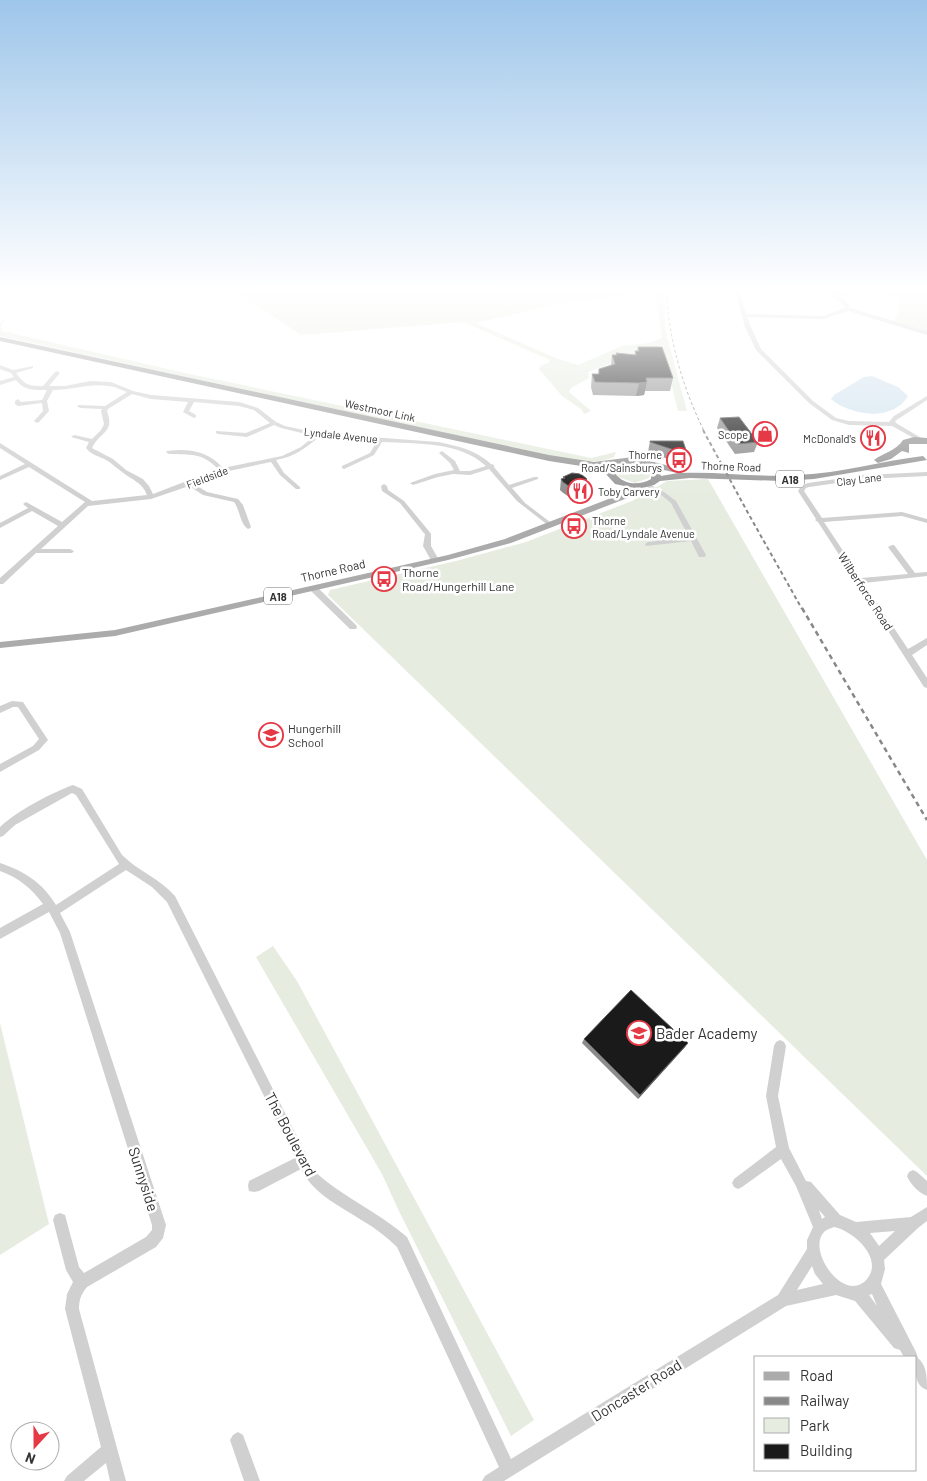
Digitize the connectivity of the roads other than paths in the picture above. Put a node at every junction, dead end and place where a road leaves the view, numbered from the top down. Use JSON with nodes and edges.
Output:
{"nodes":[{"id":1,"x":93,"y":359,"type":"edge"},
{"id":2,"x":768,"y":359,"type":"edge"},
{"id":3,"x":31,"y":367,"type":"dead end"},
{"id":4,"x":0,"y":368,"type":"edge"},
{"id":5,"x":57,"y":373,"type":"dead end"},
{"id":6,"x":15,"y":375,"type":"junction"},
{"id":7,"x":0,"y":383,"type":"edge"},
{"id":8,"x":48,"y":388,"type":"junction"},
{"id":9,"x":131,"y":392,"type":"junction"},
{"id":10,"x":927,"y":398,"type":"edge"},
{"id":11,"x":192,"y":400,"type":"junction"},
{"id":12,"x":18,"y":401,"type":"dead end"},
{"id":13,"x":44,"y":401,"type":"junction"},
{"id":14,"x":80,"y":406,"type":"dead end"},
{"id":15,"x":105,"y":408,"type":"junction"},
{"id":16,"x":195,"y":417,"type":"dead end"},
{"id":17,"x":37,"y":421,"type":"dead end"},
{"id":18,"x":274,"y":423,"type":"junction"},
{"id":19,"x":895,"y":426,"type":"junction"},
{"id":20,"x":218,"y":432,"type":"dead end"},
{"id":21,"x":318,"y":435,"type":"junction"},
{"id":22,"x":74,"y":437,"type":"dead end"},
{"id":23,"x":380,"y":439,"type":"junction"},
{"id":24,"x":93,"y":441,"type":"junction"},
{"id":25,"x":925,"y":441,"type":"edge"},
{"id":26,"x":0,"y":444,"type":"edge"},
{"id":27,"x":904,"y":445,"type":"junction"},
{"id":28,"x":169,"y":452,"type":"dead end"},
{"id":29,"x":549,"y":458,"type":"junction"},
{"id":30,"x":926,"y":459,"type":"edge"},
{"id":31,"x":273,"y":460,"type":"junction"},
{"id":32,"x":438,"y":460,"type":"dead end"},
{"id":33,"x":619,"y":462,"type":"junction"},
{"id":34,"x":30,"y":464,"type":"junction"},
{"id":35,"x":650,"y":465,"type":"junction"},
{"id":36,"x":492,"y":466,"type":"junction"},
{"id":37,"x":344,"y":467,"type":"dead end"},
{"id":38,"x":222,"y":470,"type":"junction"},
{"id":39,"x":458,"y":472,"type":"junction"},
{"id":40,"x":927,"y":474,"type":"edge"},
{"id":41,"x":0,"y":478,"type":"edge"},
{"id":42,"x":536,"y":478,"type":"dead end"},
{"id":43,"x":615,"y":480,"type":"junction"},
{"id":44,"x":413,"y":482,"type":"dead end"},
{"id":45,"x":651,"y":482,"type":"junction"},
{"id":46,"x":189,"y":483,"type":"junction"},
{"id":47,"x":384,"y":486,"type":"dead end"},
{"id":48,"x":508,"y":487,"type":"junction"},
{"id":49,"x":298,"y":488,"type":"dead end"},
{"id":50,"x":151,"y":497,"type":"junction"},
{"id":51,"x":804,"y":498,"type":"joint"},
{"id":52,"x":90,"y":503,"type":"junction"},
{"id":53,"x":606,"y":504,"type":"junction"},
{"id":54,"x":818,"y":520,"type":"junction"},
{"id":55,"x":927,"y":521,"type":"edge"},
{"id":56,"x":551,"y":525,"type":"junction"},
{"id":57,"x":0,"y":526,"type":"edge"},
{"id":58,"x":61,"y":526,"type":"junction"},
{"id":59,"x":248,"y":528,"type":"dead end"},
{"id":60,"x":694,"y":539,"type":"junction"},
{"id":61,"x":648,"y":544,"type":"dead end"},
{"id":62,"x":901,"y":546,"type":"dead end"},
{"id":63,"x":33,"y":551,"type":"junction"},
{"id":64,"x":702,"y":555,"type":"dead end"},
{"id":65,"x":63,"y":558,"type":"dead end"},
{"id":66,"x":435,"y":560,"type":"junction"},
{"id":67,"x":927,"y":574,"type":"edge"},
{"id":68,"x":913,"y":575,"type":"junction"},
{"id":69,"x":859,"y":581,"type":"junction"},
{"id":70,"x":0,"y":582,"type":"edge"},
{"id":71,"x":312,"y":588,"type":"junction"},
{"id":72,"x":353,"y":627,"type":"dead end"},
{"id":73,"x":927,"y":641,"type":"edge"},
{"id":74,"x":0,"y":645,"type":"edge"},
{"id":75,"x":907,"y":654,"type":"junction"},
{"id":76,"x":927,"y":685,"type":"edge"},
{"id":77,"x":0,"y":710,"type":"edge"},
{"id":78,"x":0,"y":768,"type":"edge"},
{"id":79,"x":0,"y":834,"type":"edge"},
{"id":80,"x":126,"y":865,"type":"junction"},
{"id":81,"x":0,"y":867,"type":"edge"},
{"id":82,"x":53,"y":908,"type":"junction"},
{"id":83,"x":0,"y":934,"type":"edge"},
{"id":84,"x":780,"y":1046,"type":"dead end"},
{"id":85,"x":783,"y":1150,"type":"junction"},
{"id":86,"x":303,"y":1161,"type":"junction"},
{"id":87,"x":913,"y":1176,"type":"dead end"},
{"id":88,"x":800,"y":1182,"type":"junction"},
{"id":89,"x":738,"y":1183,"type":"dead end"},
{"id":90,"x":254,"y":1186,"type":"dead end"},
{"id":91,"x":927,"y":1190,"type":"edge"},
{"id":92,"x":927,"y":1213,"type":"edge"},
{"id":93,"x":60,"y":1220,"type":"dead end"},
{"id":94,"x":836,"y":1220,"type":"junction"},
{"id":95,"x":914,"y":1223,"type":"junction"},
{"id":96,"x":819,"y":1227,"type":"junction"},
{"id":97,"x":857,"y":1228,"type":"junction"},
{"id":98,"x":813,"y":1252,"type":"junction"},
{"id":99,"x":876,"y":1258,"type":"junction"},
{"id":100,"x":82,"y":1282,"type":"junction"},
{"id":101,"x":874,"y":1283,"type":"junction"},
{"id":102,"x":837,"y":1288,"type":"junction"},
{"id":103,"x":858,"y":1293,"type":"junction"},
{"id":104,"x":783,"y":1300,"type":"junction"},
{"id":105,"x":910,"y":1356,"type":"edge"},
{"id":106,"x":910,"y":1356,"type":"edge"},
{"id":107,"x":917,"y":1367,"type":"edge"},
{"id":108,"x":927,"y":1383,"type":"edge"},
{"id":109,"x":238,"y":1440,"type":"dead end"},
{"id":110,"x":109,"y":1450,"type":"junction"},
{"id":111,"x":508,"y":1469,"type":"junction"},
{"id":112,"x":72,"y":1481,"type":"edge"},
{"id":113,"x":118,"y":1481,"type":"edge"},
{"id":114,"x":252,"y":1481,"type":"edge"},
{"id":115,"x":490,"y":1481,"type":"edge"}],
"edges":[{"from":1,"to":29,"type":"highway","name":"Westmoor Link"},
{"from":2,"to":19,"type":"street"},
{"from":3,"to":6,"type":"street"},
{"from":4,"to":6,"type":"street","name":"Lyndale Avenue"},
{"from":5,"to":8,"type":"street"},
{"from":6,"to":7,"type":"street"},
{"from":6,"to":8,"type":"street","name":"Lyndale Avenue"},
{"from":8,"to":9,"type":"street","name":"Lyndale Avenue"},
{"from":8,"to":13,"type":"street"},
{"from":9,"to":11,"type":"street","name":"Lyndale Avenue"},
{"from":9,"to":15,"type":"street"},
{"from":10,"to":19,"type":"street"},
{"from":11,"to":16,"type":"street"},
{"from":11,"to":18,"type":"street","name":"Lyndale Avenue"},
{"from":12,"to":13,"type":"street"},
{"from":13,"to":17,"type":"street"},
{"from":14,"to":15,"type":"street"},
{"from":15,"to":24,"type":"street"},
{"from":18,"to":20,"type":"street"},
{"from":18,"to":21,"type":"street","name":"Lyndale Avenue"},
{"from":19,"to":25,"type":"street"},
{"from":19,"to":27,"type":"street"},
{"from":21,"to":23,"type":"street","name":"Lyndale Avenue"},
{"from":21,"to":31,"type":"street","name":"Fieldside"},
{"from":22,"to":24,"type":"street"},
{"from":23,"to":36,"type":"street","name":"Lyndale Avenue"},
{"from":23,"to":37,"type":"street"},
{"from":24,"to":50,"type":"street"},
{"from":25,"to":27,"type":"highway"},
{"from":26,"to":34,"type":"street"},
{"from":27,"to":30,"type":"highway"},
{"from":27,"to":35,"type":"highway","name":"Thorne Road","number":"A18"},
{"from":28,"to":38,"type":"street"},
{"from":29,"to":33,"type":"highway","name":"Westmoor Link"},
{"from":29,"to":43,"type":"highway","name":"Westmoor Link"},
{"from":30,"to":45,"type":"highway","name":"Thorne Road","number":"A18"},
{"from":31,"to":38,"type":"street","name":"Fieldside"},
{"from":31,"to":49,"type":"street"},
{"from":32,"to":39,"type":"street"},
{"from":33,"to":35,"type":"highway","number":"A18"},
{"from":33,"to":43,"type":"highway"},
{"from":34,"to":41,"type":"street"},
{"from":34,"to":52,"type":"street"},
{"from":35,"to":45,"type":"highway"},
{"from":36,"to":39,"type":"street"},
{"from":36,"to":48,"type":"street","name":"Lyndale Avenue"},
{"from":38,"to":46,"type":"street","name":"Fieldside"},
{"from":39,"to":44,"type":"street"},
{"from":40,"to":51,"type":"street","name":"Clay Lane"},
{"from":42,"to":48,"type":"street"},
{"from":43,"to":45,"type":"highway","number":"A18"},
{"from":43,"to":53,"type":"main road"},
{"from":45,"to":53,"type":"main road","number":"A18"},
{"from":45,"to":60,"type":"street"},
{"from":46,"to":50,"type":"street","name":"Fieldside"},
{"from":46,"to":59,"type":"street"},
{"from":47,"to":66,"type":"street"},
{"from":48,"to":56,"type":"street","name":"Lyndale Avenue"},
{"from":50,"to":52,"type":"street","name":"Fieldside"},
{"from":51,"to":54,"type":"street","name":"Wilberforce Road"},
{"from":52,"to":58,"type":"street"},
{"from":53,"to":56,"type":"main road","name":"Thorne Road","number":"A18"},
{"from":54,"to":55,"type":"street"},
{"from":54,"to":69,"type":"street","name":"Wilberforce Road"},
{"from":56,"to":66,"type":"main road","name":"Thorne Road","number":"A18"},
{"from":57,"to":58,"type":"street"},
{"from":58,"to":63,"type":"street"},
{"from":60,"to":61,"type":"street"},
{"from":60,"to":64,"type":"street"},
{"from":62,"to":68,"type":"street"},
{"from":63,"to":65,"type":"street"},
{"from":63,"to":70,"type":"street"},
{"from":66,"to":71,"type":"main road","name":"Thorne Road","number":"A18"},
{"from":67,"to":68,"type":"street"},
{"from":68,"to":69,"type":"street"},
{"from":69,"to":75,"type":"street","name":"Wilberforce Road"},
{"from":71,"to":72,"type":"street"},
{"from":71,"to":74,"type":"main road","name":"Thorne Road","number":"A18"},
{"from":73,"to":75,"type":"street"},
{"from":75,"to":76,"type":"street","name":"Wilberforce Road"},
{"from":77,"to":78,"type":"street"},
{"from":79,"to":80,"type":"street","name":"The Boulevard"},
{"from":80,"to":82,"type":"street"},
{"from":80,"to":86,"type":"street","name":"The Boulevard"},
{"from":81,"to":82,"type":"street","name":"Sunnyside"},
{"from":82,"to":83,"type":"street"},
{"from":82,"to":100,"type":"street","name":"Sunnyside"},
{"from":84,"to":85,"type":"street"},
{"from":85,"to":88,"type":"street"},
{"from":85,"to":89,"type":"street"},
{"from":86,"to":90,"type":"street"},
{"from":86,"to":111,"type":"street","name":"The Boulevard"},
{"from":87,"to":91,"type":"street"},
{"from":88,"to":94,"type":"street"},
{"from":88,"to":96,"type":"street"},
{"from":92,"to":95,"type":"street"},
{"from":93,"to":100,"type":"street"},
{"from":94,"to":96,"type":"street"},
{"from":94,"to":97,"type":"street"},
{"from":95,"to":97,"type":"street"},
{"from":95,"to":99,"type":"street"},
{"from":96,"to":98,"type":"street"},
{"from":97,"to":99,"type":"street"},
{"from":98,"to":102,"type":"street"},
{"from":98,"to":104,"type":"street","name":"Doncaster Road"},
{"from":99,"to":101,"type":"street"},
{"from":100,"to":110,"type":"street"},
{"from":101,"to":103,"type":"street"},
{"from":101,"to":105,"type":"street"},
{"from":102,"to":103,"type":"street"},
{"from":102,"to":104,"type":"street","name":"Doncaster Road"},
{"from":103,"to":106,"type":"street"},
{"from":104,"to":111,"type":"street","name":"Doncaster Road"},
{"from":107,"to":108,"type":"street"},
{"from":109,"to":114,"type":"street"},
{"from":110,"to":112,"type":"street"},
{"from":110,"to":113,"type":"street"},
{"from":111,"to":115,"type":"street","name":"Doncaster Road"}]}
